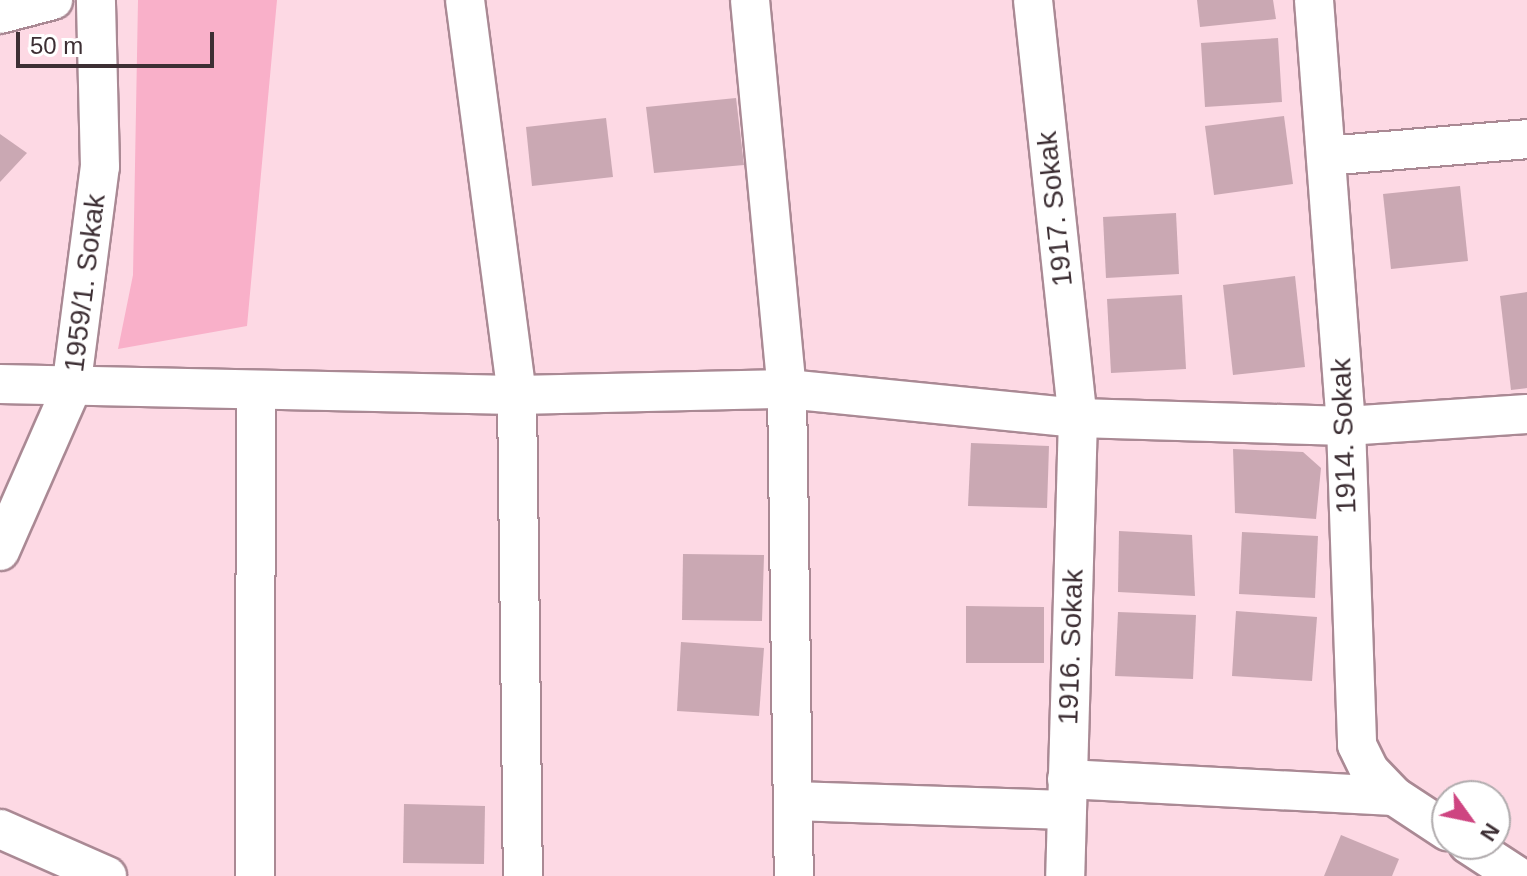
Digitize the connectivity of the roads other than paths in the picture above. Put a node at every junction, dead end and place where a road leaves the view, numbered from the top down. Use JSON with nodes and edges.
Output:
{"nodes":[{"id":1,"x":53,"y":0,"type":"edge"},
{"id":2,"x":96,"y":0,"type":"edge"},
{"id":3,"x":465,"y":0,"type":"edge"},
{"id":4,"x":750,"y":0,"type":"edge"},
{"id":5,"x":1033,"y":0,"type":"edge"},
{"id":6,"x":1324,"y":1,"type":"edge"},
{"id":7,"x":0,"y":14,"type":"edge"},
{"id":8,"x":1527,"y":139,"type":"edge"},
{"id":9,"x":1326,"y":156,"type":"junction"},
{"id":10,"x":0,"y":384,"type":"edge"},
{"id":11,"x":71,"y":389,"type":"junction"},
{"id":12,"x":787,"y":389,"type":"junction"},
{"id":13,"x":256,"y":390,"type":"junction"},
{"id":14,"x":517,"y":395,"type":"junction"},
{"id":15,"x":1527,"y":414,"type":"edge"},
{"id":16,"x":1078,"y":418,"type":"junction"},
{"id":17,"x":1346,"y":426,"type":"junction"},
{"id":18,"x":0,"y":551,"type":"edge"},
{"id":19,"x":1067,"y":794,"type":"junction"},
{"id":20,"x":1394,"y":796,"type":"junction"},
{"id":21,"x":793,"y":801,"type":"junction"},
{"id":22,"x":1431,"y":820,"type":"edge"},
{"id":23,"x":0,"y":829,"type":"edge"},
{"id":24,"x":1492,"y":860,"type":"edge"},
{"id":25,"x":107,"y":876,"type":"edge"},
{"id":26,"x":255,"y":876,"type":"edge"},
{"id":27,"x":523,"y":876,"type":"edge"},
{"id":28,"x":794,"y":876,"type":"edge"},
{"id":29,"x":1065,"y":876,"type":"edge"},
{"id":30,"x":1517,"y":876,"type":"edge"}],
"edges":[{"from":1,"to":7,"type":"street"},
{"from":2,"to":11,"type":"street","name":"1959/1. Sokak"},
{"from":3,"to":14,"type":"street"},
{"from":4,"to":12,"type":"street"},
{"from":5,"to":16,"type":"street","name":"1917. Sokak"},
{"from":6,"to":9,"type":"street","name":"1914. Sokak"},
{"from":8,"to":9,"type":"street"},
{"from":9,"to":17,"type":"street","name":"1914. Sokak"},
{"from":10,"to":11,"type":"street"},
{"from":11,"to":13,"type":"street"},
{"from":11,"to":18,"type":"street","name":"1959/1. Sokak"},
{"from":12,"to":14,"type":"street"},
{"from":12,"to":16,"type":"street"},
{"from":12,"to":21,"type":"street"},
{"from":13,"to":14,"type":"street"},
{"from":13,"to":26,"type":"street"},
{"from":14,"to":27,"type":"street"},
{"from":15,"to":17,"type":"street"},
{"from":16,"to":17,"type":"street"},
{"from":16,"to":19,"type":"street","name":"1916. Sokak"},
{"from":17,"to":20,"type":"street","name":"1914. Sokak"},
{"from":19,"to":20,"type":"street"},
{"from":19,"to":21,"type":"street"},
{"from":19,"to":29,"type":"street","name":"1916. Sokak"},
{"from":20,"to":22,"type":"street","name":"1914. Sokak"},
{"from":21,"to":28,"type":"street"},
{"from":23,"to":25,"type":"street"},
{"from":24,"to":30,"type":"street"}]}
